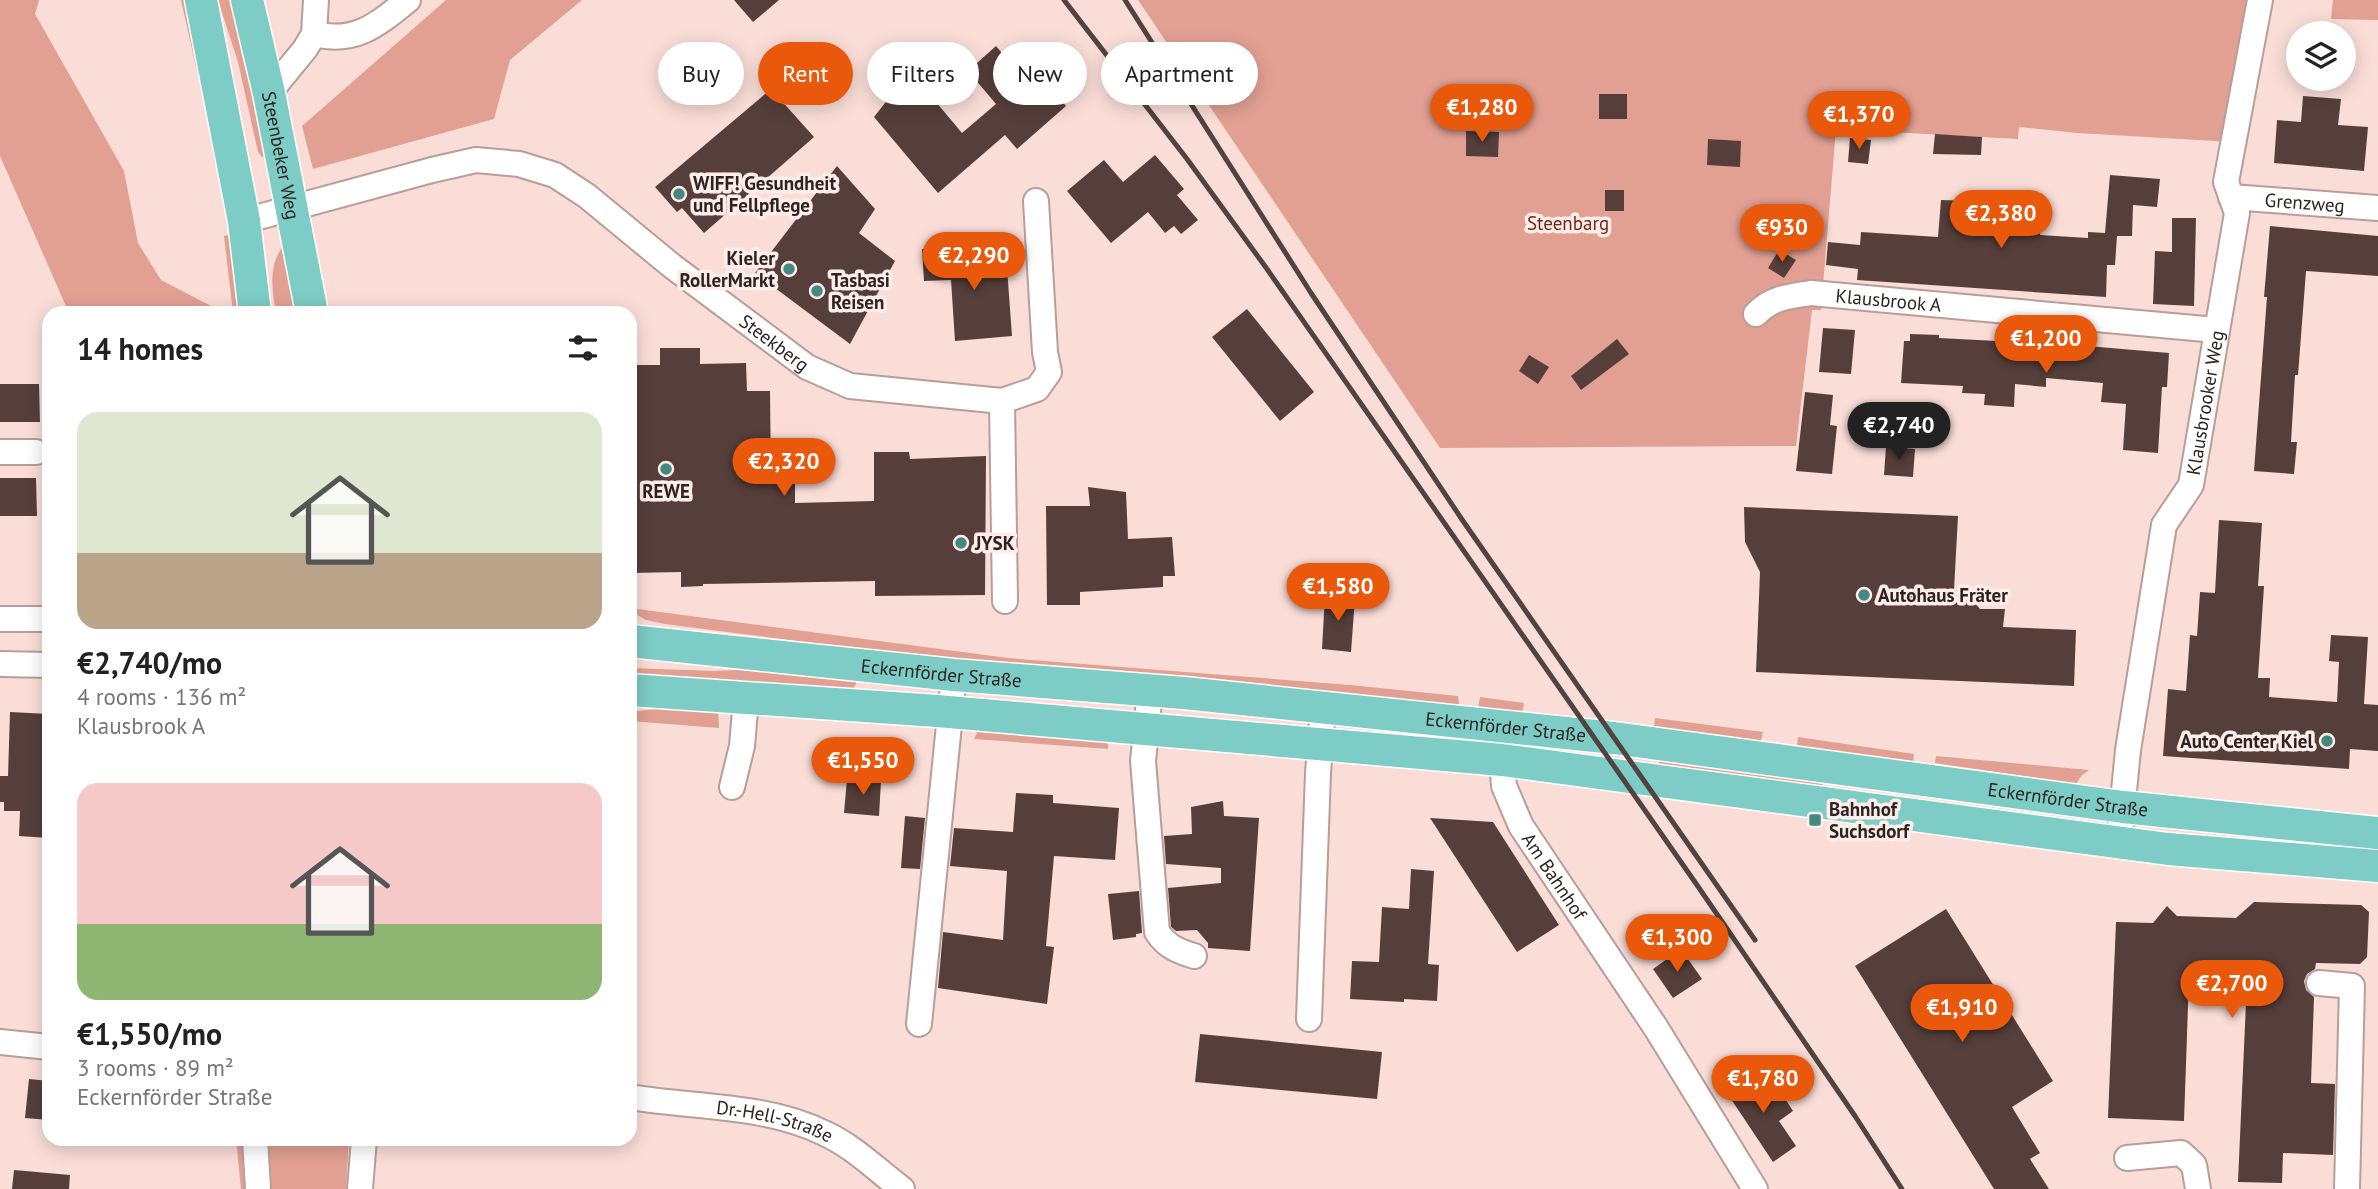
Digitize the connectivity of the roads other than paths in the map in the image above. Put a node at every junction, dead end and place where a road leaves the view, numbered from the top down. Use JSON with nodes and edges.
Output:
{"nodes":[{"id":1,"x":201,"y":0,"type":"edge"},
{"id":2,"x":247,"y":0,"type":"edge"},
{"id":3,"x":316,"y":0,"type":"edge"},
{"id":4,"x":408,"y":0,"type":"edge"},
{"id":5,"x":2260,"y":0,"type":"edge"},
{"id":6,"x":314,"y":34,"type":"junction"},
{"id":7,"x":269,"y":93,"type":"junction"},
{"id":8,"x":2231,"y":197,"type":"junction"},
{"id":9,"x":1036,"y":201,"type":"dead end"},
{"id":10,"x":2378,"y":208,"type":"edge"},
{"id":11,"x":292,"y":209,"type":"junction"},
{"id":12,"x":244,"y":221,"type":"junction"},
{"id":13,"x":254,"y":306,"type":"edge"},
{"id":14,"x":311,"y":306,"type":"edge"},
{"id":15,"x":1756,"y":314,"type":"dead end"},
{"id":16,"x":2216,"y":330,"type":"junction"},
{"id":17,"x":1002,"y":401,"type":"junction"},
{"id":18,"x":0,"y":452,"type":"edge"},
{"id":19,"x":36,"y":452,"type":"dead end"},
{"id":20,"x":1005,"y":601,"type":"dead end"},
{"id":21,"x":42,"y":618,"type":"edge"},
{"id":22,"x":0,"y":619,"type":"edge"},
{"id":23,"x":637,"y":641,"type":"edge"},
{"id":24,"x":0,"y":664,"type":"edge"},
{"id":25,"x":42,"y":665,"type":"edge"},
{"id":26,"x":954,"y":674,"type":"junction"},
{"id":27,"x":637,"y":690,"type":"edge"},
{"id":28,"x":1150,"y":691,"type":"junction"},
{"id":29,"x":746,"y":698,"type":"junction"},
{"id":30,"x":1323,"y":708,"type":"junction"},
{"id":31,"x":949,"y":713,"type":"junction"},
{"id":32,"x":1506,"y":727,"type":"junction"},
{"id":33,"x":1146,"y":730,"type":"junction"},
{"id":34,"x":1321,"y":746,"type":"junction"},
{"id":35,"x":1502,"y":760,"type":"junction"},
{"id":36,"x":732,"y":787,"type":"dead end"},
{"id":37,"x":2123,"y":807,"type":"junction"},
{"id":38,"x":2378,"y":833,"type":"edge"},
{"id":39,"x":2119,"y":842,"type":"junction"},
{"id":40,"x":2378,"y":866,"type":"edge"},
{"id":41,"x":1194,"y":956,"type":"dead end"},
{"id":42,"x":2319,"y":983,"type":"dead end"},
{"id":43,"x":1309,"y":1020,"type":"dead end"},
{"id":44,"x":919,"y":1024,"type":"dead end"},
{"id":45,"x":0,"y":1042,"type":"edge"},
{"id":46,"x":42,"y":1046,"type":"edge"},
{"id":47,"x":637,"y":1098,"type":"edge"},
{"id":48,"x":255,"y":1146,"type":"edge"},
{"id":49,"x":363,"y":1146,"type":"edge"},
{"id":50,"x":2127,"y":1158,"type":"dead end"},
{"id":51,"x":258,"y":1189,"type":"edge"},
{"id":52,"x":360,"y":1189,"type":"edge"},
{"id":53,"x":902,"y":1189,"type":"edge"},
{"id":54,"x":1755,"y":1189,"type":"edge"},
{"id":55,"x":2198,"y":1189,"type":"edge"},
{"id":56,"x":2347,"y":1189,"type":"edge"}],
"edges":[{"from":1,"to":12,"type":"main road"},
{"from":2,"to":7,"type":"main road","name":"Steenbeker Weg"},
{"from":3,"to":6,"type":"street"},
{"from":4,"to":6,"type":"street"},
{"from":5,"to":8,"type":"street","name":"Klausbrooker Weg"},
{"from":6,"to":7,"type":"street"},
{"from":7,"to":11,"type":"main road","name":"Steenbeker Weg"},
{"from":8,"to":10,"type":"street","name":"Grenzweg"},
{"from":8,"to":16,"type":"street","name":"Klausbrooker Weg"},
{"from":9,"to":17,"type":"street","name":"Steekberg"},
{"from":11,"to":12,"type":"street","name":"Steekberg"},
{"from":11,"to":14,"type":"main road","name":"Steenbeker Weg"},
{"from":11,"to":17,"type":"street","name":"Steekberg"},
{"from":12,"to":13,"type":"main road"},
{"from":15,"to":16,"type":"street","name":"Klausbrook A"},
{"from":16,"to":37,"type":"street","name":"Klausbrooker Weg"},
{"from":17,"to":20,"type":"street"},
{"from":18,"to":19,"type":"street"},
{"from":21,"to":22,"type":"street"},
{"from":23,"to":26,"type":"main road","name":"Eckernförder Straße"},
{"from":24,"to":25,"type":"street"},
{"from":26,"to":28,"type":"main road","name":"Eckernförder Straße"},
{"from":26,"to":31,"type":"street"},
{"from":27,"to":29,"type":"main road","name":"Eckernförder Straße"},
{"from":28,"to":30,"type":"main road","name":"Eckernförder Straße"},
{"from":28,"to":33,"type":"street"},
{"from":29,"to":31,"type":"main road","name":"Eckernförder Straße"},
{"from":29,"to":36,"type":"street"},
{"from":30,"to":32,"type":"main road","name":"Eckernförder Straße"},
{"from":30,"to":34,"type":"street"},
{"from":31,"to":33,"type":"main road","name":"Eckernförder Straße"},
{"from":31,"to":44,"type":"street"},
{"from":32,"to":35,"type":"street","name":"Am Bahnhof"},
{"from":32,"to":37,"type":"main road","name":"Eckernförder Straße"},
{"from":33,"to":34,"type":"main road","name":"Eckernförder Straße"},
{"from":33,"to":41,"type":"street"},
{"from":34,"to":35,"type":"main road","name":"Eckernförder Straße"},
{"from":34,"to":43,"type":"street"},
{"from":35,"to":39,"type":"main road","name":"Eckernförder Straße"},
{"from":35,"to":54,"type":"street","name":"Am Bahnhof"},
{"from":37,"to":38,"type":"main road","name":"Eckernförder Straße"},
{"from":37,"to":39,"type":"street","name":"Klausbrooker Weg"},
{"from":39,"to":40,"type":"main road","name":"Eckernförder Straße"},
{"from":42,"to":56,"type":"street"},
{"from":45,"to":46,"type":"street"},
{"from":47,"to":53,"type":"street","name":"Dr.-Hell-Straße"},
{"from":48,"to":51,"type":"street"},
{"from":49,"to":52,"type":"street"},
{"from":50,"to":55,"type":"street"}]}
